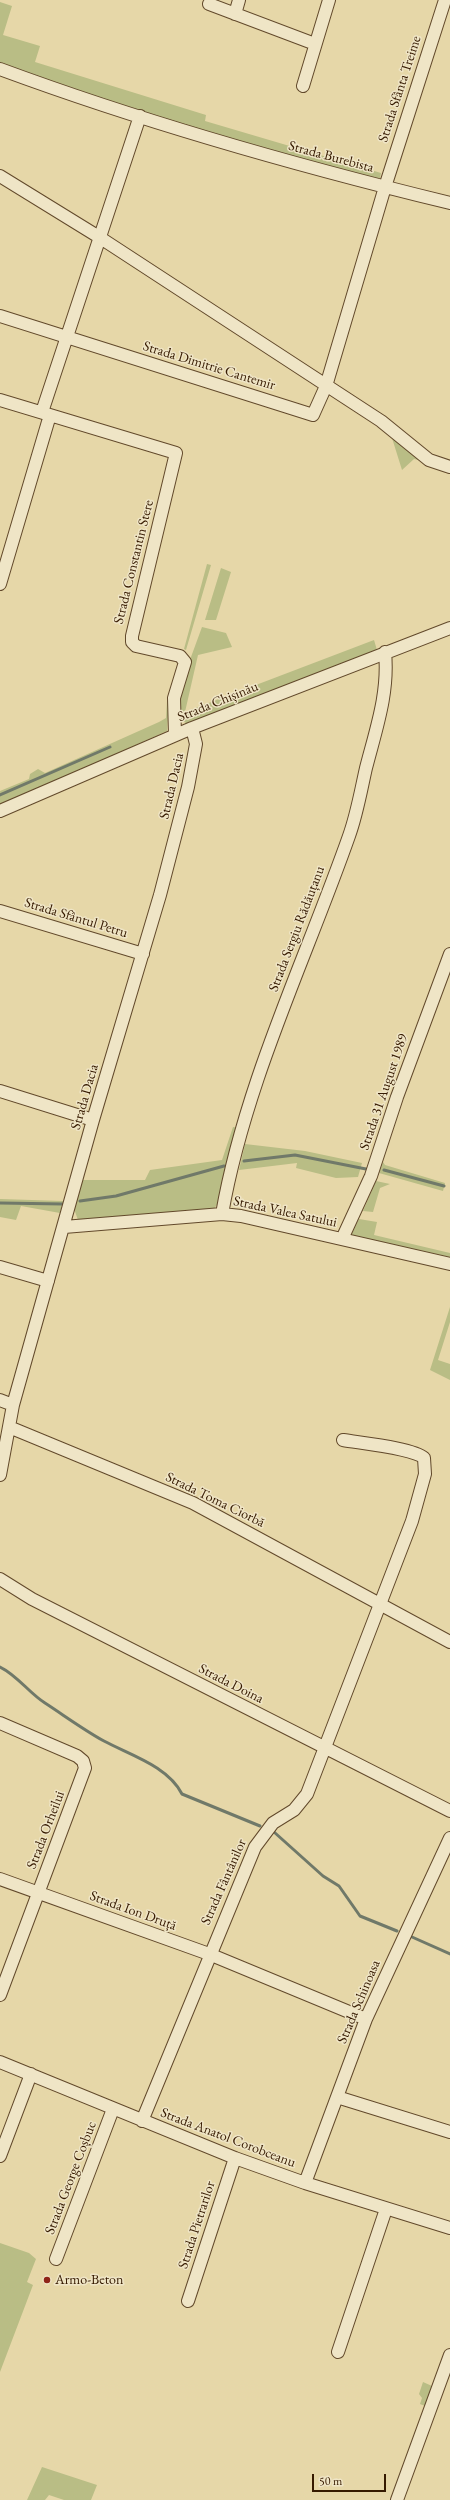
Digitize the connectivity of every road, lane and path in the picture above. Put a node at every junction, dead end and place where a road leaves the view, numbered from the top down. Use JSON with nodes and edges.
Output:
{"nodes":[{"id":1,"x":239,"y":0,"type":"edge"},
{"id":2,"x":329,"y":0,"type":"edge"},
{"id":3,"x":445,"y":0,"type":"edge"},
{"id":4,"x":209,"y":4,"type":"dead end"},
{"id":5,"x":234,"y":14,"type":"junction"},
{"id":6,"x":315,"y":44,"type":"junction"},
{"id":7,"x":0,"y":70,"type":"edge"},
{"id":8,"x":302,"y":86,"type":"dead end"},
{"id":9,"x":140,"y":116,"type":"junction"},
{"id":10,"x":0,"y":176,"type":"edge"},
{"id":11,"x":384,"y":187,"type":"junction"},
{"id":12,"x":450,"y":203,"type":"edge"},
{"id":13,"x":99,"y":237,"type":"junction"},
{"id":14,"x":0,"y":316,"type":"edge"},
{"id":15,"x":66,"y":337,"type":"junction"},
{"id":16,"x":326,"y":386,"type":"junction"},
{"id":17,"x":0,"y":400,"type":"edge"},
{"id":18,"x":46,"y":414,"type":"junction"},
{"id":19,"x":450,"y":467,"type":"edge"},
{"id":20,"x":0,"y":584,"type":"edge"},
{"id":21,"x":450,"y":628,"type":"edge"},
{"id":22,"x":384,"y":652,"type":"junction"},
{"id":23,"x":192,"y":728,"type":"junction"},
{"id":24,"x":175,"y":735,"type":"junction"},
{"id":25,"x":0,"y":811,"type":"edge"},
{"id":26,"x":0,"y":911,"type":"edge"},
{"id":27,"x":143,"y":954,"type":"junction"},
{"id":28,"x":450,"y":954,"type":"edge"},
{"id":29,"x":0,"y":1091,"type":"edge"},
{"id":30,"x":93,"y":1120,"type":"junction"},
{"id":31,"x":222,"y":1214,"type":"junction"},
{"id":32,"x":64,"y":1227,"type":"junction"},
{"id":33,"x":342,"y":1239,"type":"junction"},
{"id":34,"x":450,"y":1264,"type":"edge"},
{"id":35,"x":0,"y":1267,"type":"edge"},
{"id":36,"x":48,"y":1281,"type":"junction"},
{"id":37,"x":0,"y":1400,"type":"edge"},
{"id":38,"x":13,"y":1405,"type":"junction"},
{"id":39,"x":9,"y":1427,"type":"junction"},
{"id":40,"x":343,"y":1440,"type":"dead end"},
{"id":41,"x":0,"y":1475,"type":"edge"},
{"id":42,"x":0,"y":1579,"type":"edge"},
{"id":43,"x":379,"y":1603,"type":"junction"},
{"id":44,"x":450,"y":1642,"type":"edge"},
{"id":45,"x":0,"y":1723,"type":"edge"},
{"id":46,"x":325,"y":1748,"type":"junction"},
{"id":47,"x":450,"y":1811,"type":"edge"},
{"id":48,"x":450,"y":1838,"type":"edge"},
{"id":49,"x":0,"y":1879,"type":"edge"},
{"id":50,"x":39,"y":1892,"type":"junction"},
{"id":51,"x":209,"y":1954,"type":"junction"},
{"id":52,"x":0,"y":1995,"type":"edge"},
{"id":53,"x":366,"y":2019,"type":"junction"},
{"id":54,"x":0,"y":2062,"type":"edge"},
{"id":55,"x":31,"y":2074,"type":"junction"},
{"id":56,"x":337,"y":2097,"type":"junction"},
{"id":57,"x":113,"y":2108,"type":"junction"},
{"id":58,"x":142,"y":2121,"type":"junction"},
{"id":59,"x":450,"y":2132,"type":"edge"},
{"id":60,"x":0,"y":2156,"type":"edge"},
{"id":61,"x":235,"y":2158,"type":"junction"},
{"id":62,"x":305,"y":2183,"type":"junction"},
{"id":63,"x":386,"y":2209,"type":"junction"},
{"id":64,"x":450,"y":2228,"type":"edge"},
{"id":65,"x":56,"y":2259,"type":"dead end"},
{"id":66,"x":188,"y":2301,"type":"dead end"},
{"id":67,"x":338,"y":2352,"type":"dead end"},
{"id":68,"x":450,"y":2355,"type":"edge"},
{"id":69,"x":397,"y":2500,"type":"edge"}],
"edges":[{"from":1,"to":5,"type":"street"},
{"from":2,"to":6,"type":"street"},
{"from":3,"to":11,"type":"street","name":"Strada Sfânta Treime"},
{"from":4,"to":5,"type":"street"},
{"from":5,"to":6,"type":"street"},
{"from":6,"to":8,"type":"street"},
{"from":7,"to":9,"type":"street","name":"Strada Burebista"},
{"from":9,"to":11,"type":"street","name":"Strada Burebista"},
{"from":9,"to":13,"type":"street"},
{"from":10,"to":13,"type":"street"},
{"from":11,"to":12,"type":"street"},
{"from":11,"to":16,"type":"street","name":"Strada Burebista"},
{"from":13,"to":15,"type":"street"},
{"from":13,"to":16,"type":"street"},
{"from":14,"to":15,"type":"street","name":"Strada Dimitrie Cantemir"},
{"from":15,"to":16,"type":"street","name":"Strada Dimitrie Cantemir"},
{"from":15,"to":18,"type":"street"},
{"from":16,"to":19,"type":"street"},
{"from":17,"to":18,"type":"street"},
{"from":18,"to":20,"type":"street"},
{"from":18,"to":24,"type":"street","name":"Strada Constantin Stere"},
{"from":21,"to":22,"type":"street","name":"Strada Chișinău"},
{"from":22,"to":23,"type":"street","name":"Strada Chișinău"},
{"from":22,"to":31,"type":"street","name":"Strada Sergiu Rădăuțanu"},
{"from":23,"to":24,"type":"street","name":"Strada Chișinău"},
{"from":23,"to":27,"type":"street","name":"Strada Dacia"},
{"from":24,"to":25,"type":"street","name":"Strada Chișinău"},
{"from":26,"to":27,"type":"street","name":"Strada Sfântul Petru"},
{"from":27,"to":30,"type":"street","name":"Strada Dacia"},
{"from":28,"to":33,"type":"street","name":"Strada 31 August 1989"},
{"from":29,"to":30,"type":"street"},
{"from":30,"to":32,"type":"street","name":"Strada Dacia"},
{"from":31,"to":32,"type":"street","name":"Strada Valea Satului"},
{"from":31,"to":33,"type":"street","name":"Strada Valea Satului"},
{"from":32,"to":36,"type":"street","name":"Strada Dacia"},
{"from":33,"to":34,"type":"street","name":"Strada Valea Satului"},
{"from":35,"to":36,"type":"street"},
{"from":36,"to":38,"type":"street","name":"Strada Dacia"},
{"from":37,"to":38,"type":"street"},
{"from":38,"to":39,"type":"street","name":"Strada Dacia"},
{"from":39,"to":41,"type":"street","name":"Strada Dacia"},
{"from":39,"to":43,"type":"street","name":"Strada Toma Ciorbă"},
{"from":40,"to":43,"type":"street"},
{"from":42,"to":46,"type":"street","name":"Strada Doina"},
{"from":43,"to":44,"type":"street","name":"Strada Toma Ciorbă"},
{"from":43,"to":46,"type":"street","name":"Strada Fântânilor"},
{"from":45,"to":50,"type":"street","name":"Strada Orheilui"},
{"from":46,"to":47,"type":"street","name":"Strada Doina"},
{"from":46,"to":51,"type":"street","name":"Strada Fântânilor"},
{"from":48,"to":53,"type":"street","name":"Strada Schinoasa"},
{"from":49,"to":50,"type":"street","name":"Strada Ion Druță"},
{"from":50,"to":51,"type":"street","name":"Strada Ion Druță"},
{"from":50,"to":52,"type":"street","name":"Strada Orheilui"},
{"from":51,"to":53,"type":"street","name":"Strada Ion Druță"},
{"from":51,"to":58,"type":"street","name":"Strada Fântânilor"},
{"from":53,"to":56,"type":"street","name":"Strada Schinoasa"},
{"from":54,"to":55,"type":"street","name":"Strada Anatol Corobceanu"},
{"from":55,"to":57,"type":"street","name":"Strada Anatol Corobceanu"},
{"from":55,"to":60,"type":"street"},
{"from":56,"to":59,"type":"street"},
{"from":56,"to":62,"type":"street","name":"Strada Schinoasa"},
{"from":57,"to":58,"type":"street","name":"Strada Anatol Corobceanu"},
{"from":57,"to":65,"type":"street","name":"Strada George Coșbuc"},
{"from":58,"to":61,"type":"street","name":"Strada Anatol Corobceanu"},
{"from":61,"to":62,"type":"street","name":"Strada Anatol Corobceanu"},
{"from":61,"to":66,"type":"street","name":"Strada Pietrarilor"},
{"from":62,"to":63,"type":"street","name":"Strada Anatol Corobceanu"},
{"from":63,"to":64,"type":"street","name":"Strada Anatol Corobceanu"},
{"from":63,"to":67,"type":"street"},
{"from":68,"to":69,"type":"street"}]}
